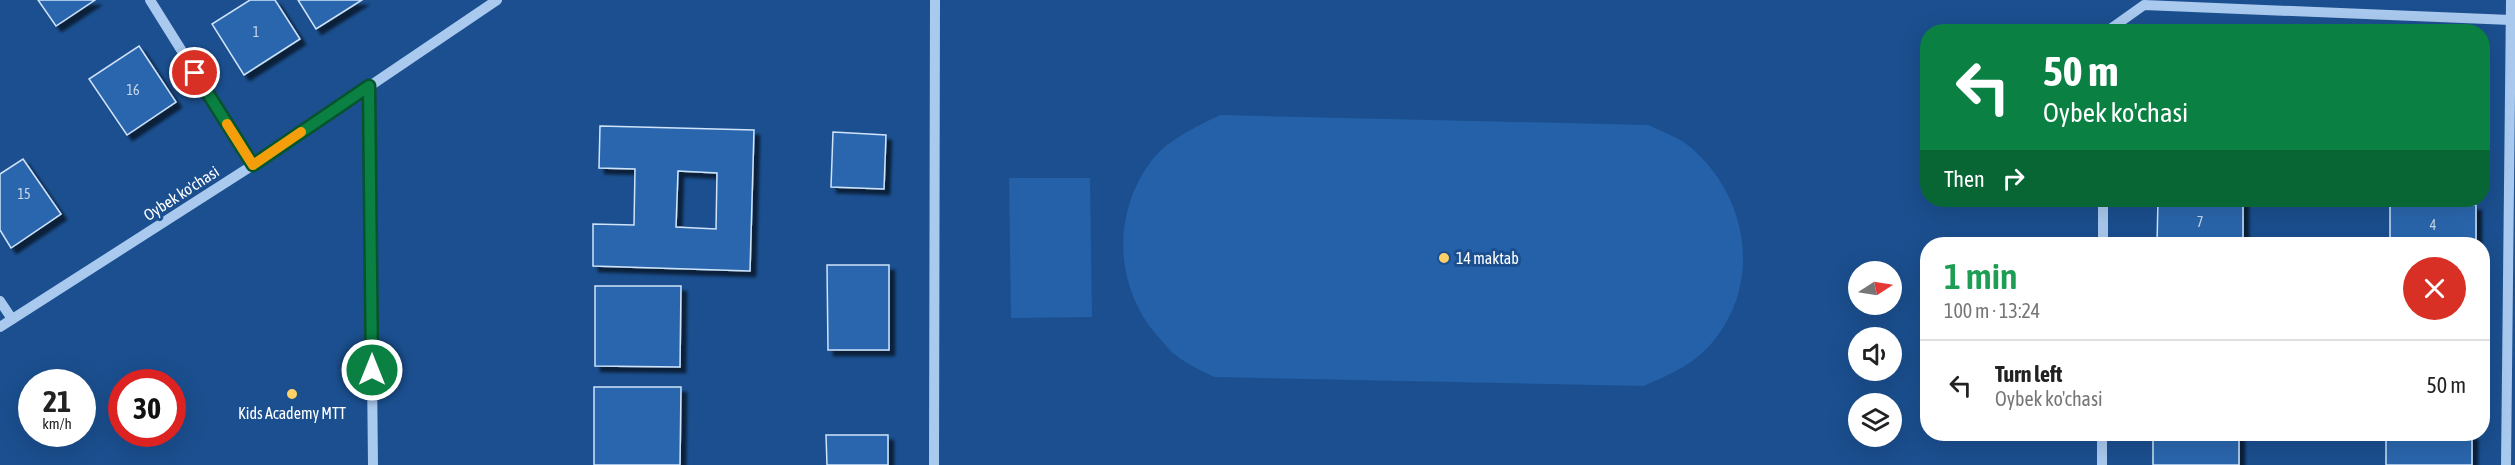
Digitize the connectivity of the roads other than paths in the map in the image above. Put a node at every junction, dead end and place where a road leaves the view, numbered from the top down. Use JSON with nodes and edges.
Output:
{"nodes":[{"id":1,"x":150,"y":0,"type":"edge"},
{"id":2,"x":497,"y":0,"type":"edge"},
{"id":3,"x":935,"y":0,"type":"edge"},
{"id":4,"x":2511,"y":0,"type":"edge"},
{"id":5,"x":2511,"y":20,"type":"junction"},
{"id":6,"x":2117,"y":24,"type":"edge"},
{"id":7,"x":369,"y":86,"type":"junction"},
{"id":8,"x":253,"y":165,"type":"junction"},
{"id":9,"x":2103,"y":207,"type":"edge"},
{"id":10,"x":2103,"y":237,"type":"edge"},
{"id":11,"x":0,"y":301,"type":"edge"},
{"id":12,"x":12,"y":319,"type":"junction"},
{"id":13,"x":0,"y":327,"type":"edge"},
{"id":14,"x":2102,"y":441,"type":"edge"},
{"id":15,"x":373,"y":465,"type":"edge"},
{"id":16,"x":934,"y":465,"type":"edge"},
{"id":17,"x":2102,"y":465,"type":"edge"},
{"id":18,"x":2506,"y":465,"type":"edge"}],
"edges":[{"from":1,"to":8,"type":"street"},
{"from":2,"to":7,"type":"street","name":"Oybek ko'chasi"},
{"from":3,"to":16,"type":"street"},
{"from":4,"to":5,"type":"street"},
{"from":5,"to":6,"type":"street"},
{"from":5,"to":18,"type":"street"},
{"from":7,"to":8,"type":"street","name":"Oybek ko'chasi"},
{"from":7,"to":15,"type":"street"},
{"from":8,"to":12,"type":"street","name":"Oybek ko'chasi"},
{"from":9,"to":10,"type":"street"},
{"from":11,"to":12,"type":"street"},
{"from":12,"to":13,"type":"street","name":"Oybek ko'chasi"},
{"from":14,"to":17,"type":"street"}]}
